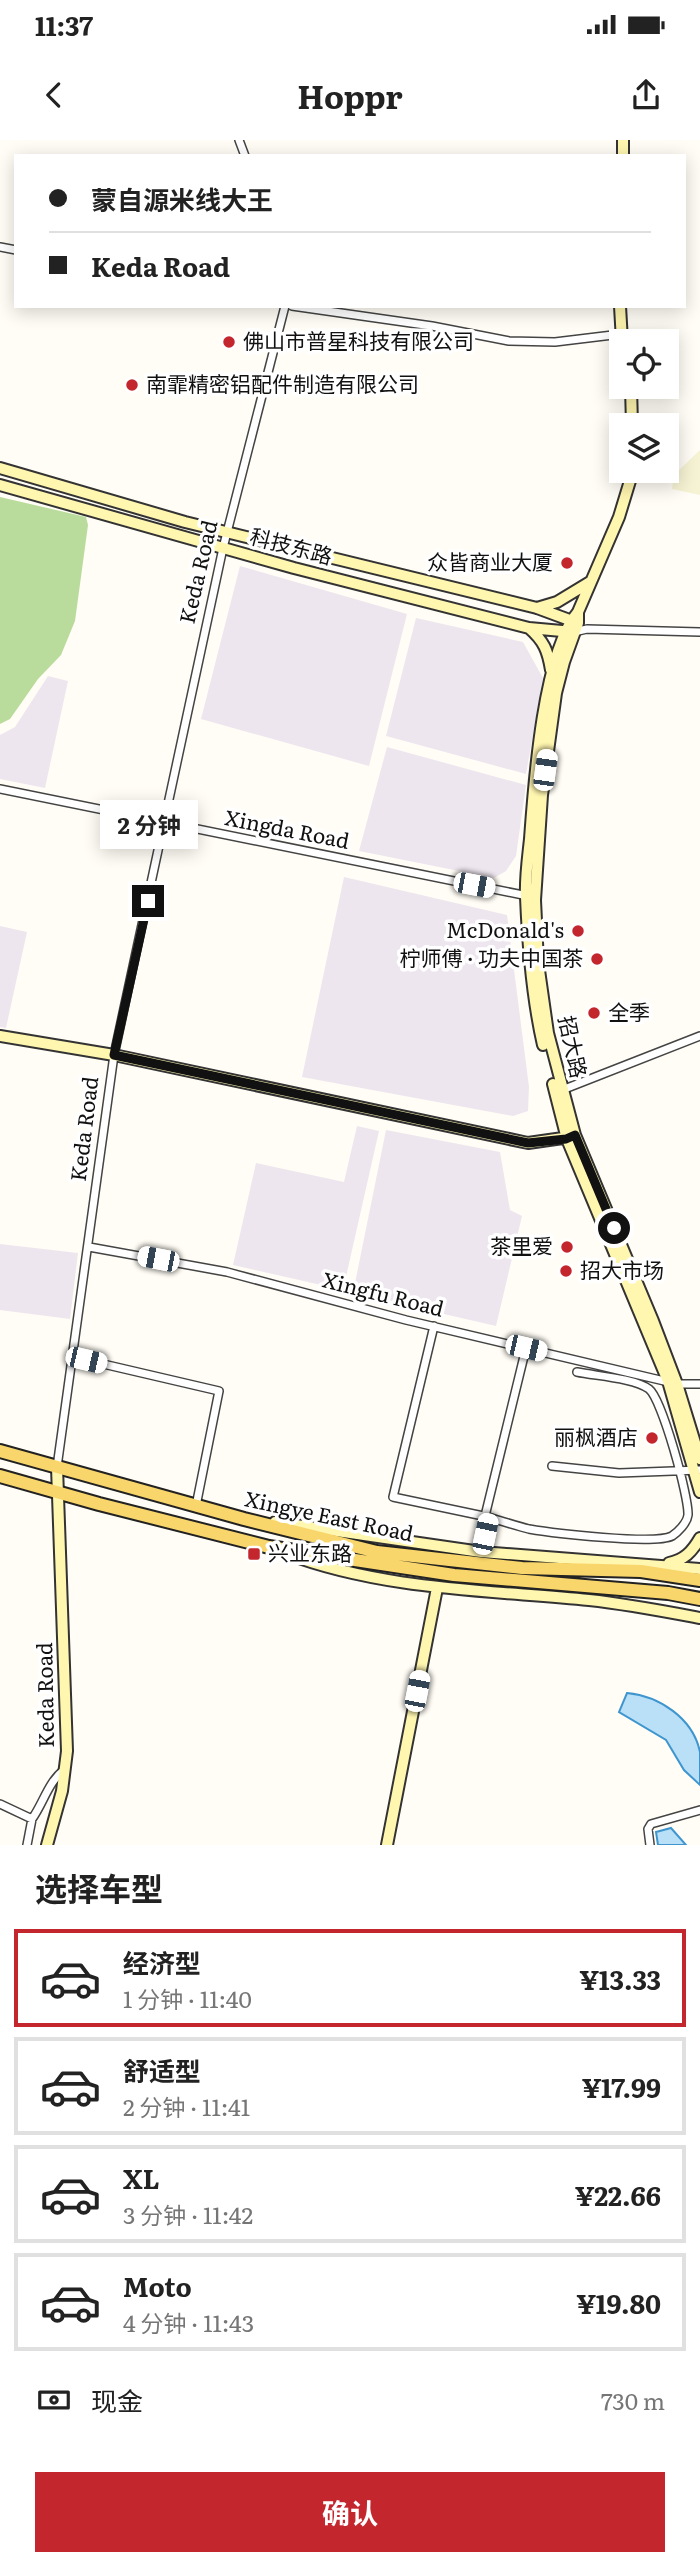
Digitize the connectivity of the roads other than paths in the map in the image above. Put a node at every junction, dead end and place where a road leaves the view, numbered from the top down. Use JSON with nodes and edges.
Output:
{"nodes":[{"id":1,"x":284,"y":308,"type":"edge"},
{"id":2,"x":306,"y":308,"type":"edge"},
{"id":3,"x":620,"y":308,"type":"edge"},
{"id":4,"x":621,"y":329,"type":"edge"},
{"id":5,"x":609,"y":339,"type":"edge"},
{"id":6,"x":0,"y":468,"type":"edge"},
{"id":7,"x":630,"y":483,"type":"edge"},
{"id":8,"x":0,"y":485,"type":"edge"},
{"id":9,"x":227,"y":533,"type":"junction"},
{"id":10,"x":223,"y":548,"type":"junction"},
{"id":11,"x":590,"y":582,"type":"junction"},
{"id":12,"x":537,"y":608,"type":"junction"},
{"id":13,"x":576,"y":625,"type":"junction"},
{"id":14,"x":529,"y":628,"type":"junction"},
{"id":15,"x":700,"y":632,"type":"edge"},
{"id":16,"x":551,"y":672,"type":"junction"},
{"id":17,"x":0,"y":789,"type":"edge"},
{"id":18,"x":164,"y":824,"type":"junction"},
{"id":19,"x":531,"y":897,"type":"junction"},
{"id":20,"x":0,"y":1035,"type":"edge"},
{"id":21,"x":700,"y":1036,"type":"edge"},
{"id":22,"x":114,"y":1055,"type":"junction"},
{"id":23,"x":562,"y":1090,"type":"junction"},
{"id":24,"x":571,"y":1137,"type":"junction"},
{"id":25,"x":89,"y":1247,"type":"junction"},
{"id":26,"x":434,"y":1326,"type":"junction"},
{"id":27,"x":526,"y":1348,"type":"junction"},
{"id":28,"x":86,"y":1360,"type":"dead end"},
{"id":29,"x":576,"y":1372,"type":"dead end"},
{"id":30,"x":672,"y":1382,"type":"junction"},
{"id":31,"x":700,"y":1384,"type":"edge"},
{"id":32,"x":0,"y":1451,"type":"edge"},
{"id":33,"x":700,"y":1459,"type":"edge"},
{"id":34,"x":552,"y":1466,"type":"dead end"},
{"id":35,"x":57,"y":1467,"type":"junction"},
{"id":36,"x":0,"y":1468,"type":"edge"},
{"id":37,"x":697,"y":1470,"type":"edge"},
{"id":38,"x":679,"y":1471,"type":"junction"},
{"id":39,"x":0,"y":1476,"type":"edge"},
{"id":40,"x":102,"y":1480,"type":"junction"},
{"id":41,"x":22,"y":1481,"type":"junction"},
{"id":42,"x":57,"y":1491,"type":"junction"},
{"id":43,"x":700,"y":1492,"type":"edge"},
{"id":44,"x":99,"y":1504,"type":"junction"},
{"id":45,"x":196,"y":1506,"type":"junction"},
{"id":46,"x":487,"y":1516,"type":"junction"},
{"id":47,"x":244,"y":1519,"type":"junction"},
{"id":48,"x":700,"y":1538,"type":"edge"},
{"id":49,"x":269,"y":1547,"type":"junction"},
{"id":50,"x":481,"y":1552,"type":"junction"},
{"id":51,"x":663,"y":1564,"type":"junction"},
{"id":52,"x":700,"y":1569,"type":"edge"},
{"id":53,"x":700,"y":1580,"type":"edge"},
{"id":54,"x":437,"y":1588,"type":"junction"},
{"id":55,"x":700,"y":1599,"type":"edge"},
{"id":56,"x":700,"y":1618,"type":"edge"},
{"id":57,"x":65,"y":1769,"type":"junction"},
{"id":58,"x":0,"y":1804,"type":"edge"},
{"id":59,"x":700,"y":1810,"type":"edge"},
{"id":60,"x":32,"y":1819,"type":"junction"},
{"id":61,"x":27,"y":1845,"type":"edge"},
{"id":62,"x":47,"y":1845,"type":"edge"},
{"id":63,"x":387,"y":1845,"type":"edge"},
{"id":64,"x":650,"y":1845,"type":"edge"}],
"edges":[{"from":1,"to":9,"type":"street","name":"Keda Road"},
{"from":2,"to":5,"type":"street"},
{"from":3,"to":4,"type":"main road"},
{"from":6,"to":9,"type":"main road"},
{"from":7,"to":11,"type":"main road"},
{"from":8,"to":10,"type":"main road","name":"科技东路"},
{"from":9,"to":10,"type":"street","name":"Keda Road"},
{"from":9,"to":12,"type":"main road"},
{"from":10,"to":14,"type":"main road","name":"科技东路"},
{"from":10,"to":18,"type":"street","name":"Keda Road"},
{"from":11,"to":12,"type":"main road"},
{"from":11,"to":13,"type":"main road"},
{"from":12,"to":13,"type":"main road"},
{"from":13,"to":14,"type":"main road","name":"科技东路"},
{"from":13,"to":15,"type":"street"},
{"from":13,"to":16,"type":"main road"},
{"from":13,"to":19,"type":"main road","name":"招大路"},
{"from":14,"to":16,"type":"main road"},
{"from":16,"to":19,"type":"main road"},
{"from":17,"to":18,"type":"street","name":"Xingda Road"},
{"from":18,"to":19,"type":"street","name":"Xingda Road"},
{"from":18,"to":22,"type":"street","name":"Keda Road"},
{"from":19,"to":23,"type":"main road","name":"招大路"},
{"from":19,"to":24,"type":"main road"},
{"from":20,"to":22,"type":"main road"},
{"from":21,"to":23,"type":"street"},
{"from":22,"to":24,"type":"main road"},
{"from":22,"to":25,"type":"street","name":"Keda Road"},
{"from":23,"to":24,"type":"main road","name":"招大路"},
{"from":24,"to":30,"type":"main road"},
{"from":25,"to":26,"type":"street","name":"Xingfu Road"},
{"from":25,"to":35,"type":"street","name":"Keda Road"},
{"from":26,"to":27,"type":"street","name":"Xingfu Road"},
{"from":26,"to":46,"type":"street"},
{"from":27,"to":30,"type":"street","name":"Xingfu Road"},
{"from":27,"to":46,"type":"street"},
{"from":28,"to":45,"type":"street"},
{"from":29,"to":38,"type":"street"},
{"from":30,"to":31,"type":"street","name":"Xingfu Road"},
{"from":30,"to":33,"type":"main road"},
{"from":30,"to":37,"type":"main road"},
{"from":32,"to":35,"type":"main road","name":"Xingye East Road"},
{"from":34,"to":38,"type":"street"},
{"from":35,"to":40,"type":"main road","name":"Xingye East Road"},
{"from":35,"to":42,"type":"main road","name":"Keda Road"},
{"from":36,"to":41,"type":"main road"},
{"from":37,"to":38,"type":"street"},
{"from":37,"to":43,"type":"main road"},
{"from":38,"to":46,"type":"street"},
{"from":39,"to":41,"type":"main road"},
{"from":40,"to":44,"type":"main road"},
{"from":40,"to":45,"type":"main road","name":"Xingye East Road"},
{"from":41,"to":42,"type":"main road"},
{"from":42,"to":44,"type":"main road"},
{"from":42,"to":57,"type":"main road","name":"Keda Road"},
{"from":44,"to":49,"type":"main road"},
{"from":45,"to":47,"type":"main road","name":"Xingye East Road"},
{"from":46,"to":50,"type":"street"},
{"from":47,"to":50,"type":"main road"},
{"from":47,"to":53,"type":"main road","name":"Xingye East Road"},
{"from":48,"to":51,"type":"main road"},
{"from":49,"to":54,"type":"main road"},
{"from":49,"to":55,"type":"main road"},
{"from":50,"to":51,"type":"main road"},
{"from":51,"to":52,"type":"main road"},
{"from":54,"to":56,"type":"main road"},
{"from":54,"to":63,"type":"main road"},
{"from":57,"to":60,"type":"street"},
{"from":57,"to":62,"type":"main road","name":"Keda Road"},
{"from":58,"to":60,"type":"street"},
{"from":59,"to":64,"type":"street"},
{"from":60,"to":61,"type":"street"}]}
